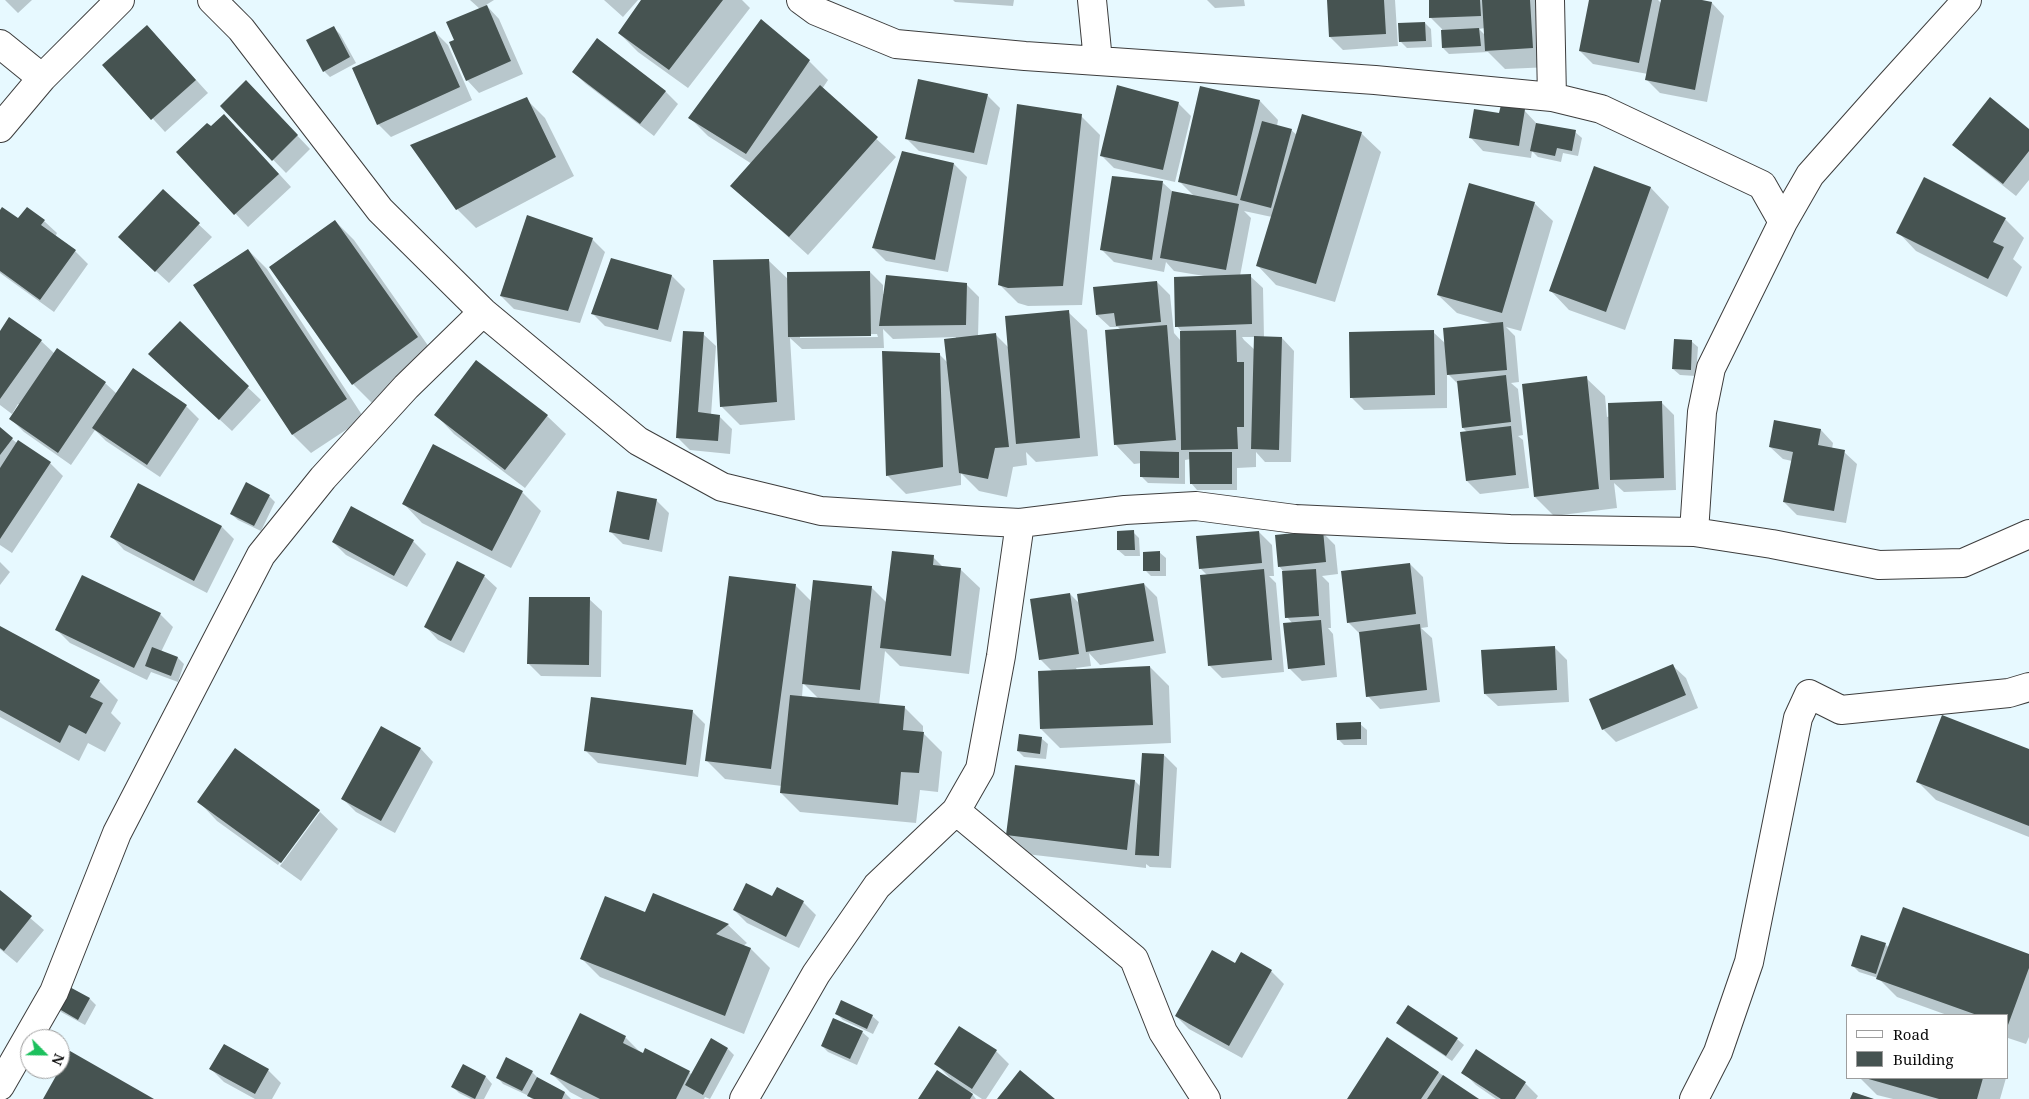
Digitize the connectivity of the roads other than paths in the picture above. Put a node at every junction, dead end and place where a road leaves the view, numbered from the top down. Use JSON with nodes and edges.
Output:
{"nodes":[{"id":1,"x":120,"y":0,"type":"edge"},
{"id":2,"x":212,"y":0,"type":"edge"},
{"id":3,"x":801,"y":0,"type":"edge"},
{"id":4,"x":1092,"y":0,"type":"edge"},
{"id":5,"x":1550,"y":0,"type":"edge"},
{"id":6,"x":1967,"y":0,"type":"edge"},
{"id":7,"x":0,"y":44,"type":"edge"},
{"id":8,"x":1098,"y":61,"type":"junction"},
{"id":9,"x":42,"y":78,"type":"junction"},
{"id":10,"x":1552,"y":97,"type":"junction"},
{"id":11,"x":0,"y":128,"type":"edge"},
{"id":12,"x":1810,"y":175,"type":"junction"},
{"id":13,"x":1762,"y":185,"type":"junction"},
{"id":14,"x":1784,"y":222,"type":"junction"},
{"id":15,"x":483,"y":312,"type":"junction"},
{"id":16,"x":1020,"y":523,"type":"junction"},
{"id":17,"x":1694,"y":532,"type":"junction"},
{"id":18,"x":2029,"y":534,"type":"edge"},
{"id":19,"x":2029,"y":687,"type":"edge"},
{"id":20,"x":956,"y":811,"type":"junction"},
{"id":21,"x":0,"y":1086,"type":"edge"},
{"id":22,"x":744,"y":1099,"type":"edge"},
{"id":23,"x":1206,"y":1099,"type":"edge"},
{"id":24,"x":1694,"y":1099,"type":"edge"}],
"edges":[{"from":1,"to":9,"type":"street"},
{"from":2,"to":15,"type":"street"},
{"from":3,"to":8,"type":"street"},
{"from":4,"to":8,"type":"street"},
{"from":5,"to":10,"type":"street"},
{"from":6,"to":12,"type":"street"},
{"from":7,"to":9,"type":"street"},
{"from":8,"to":10,"type":"street"},
{"from":9,"to":11,"type":"street"},
{"from":10,"to":13,"type":"street"},
{"from":12,"to":13,"type":"street"},
{"from":12,"to":14,"type":"street"},
{"from":13,"to":14,"type":"street"},
{"from":14,"to":17,"type":"street"},
{"from":15,"to":16,"type":"street"},
{"from":15,"to":21,"type":"street"},
{"from":16,"to":17,"type":"street"},
{"from":16,"to":20,"type":"street"},
{"from":17,"to":18,"type":"street"},
{"from":19,"to":24,"type":"street"},
{"from":20,"to":22,"type":"street"},
{"from":20,"to":23,"type":"street"}]}
